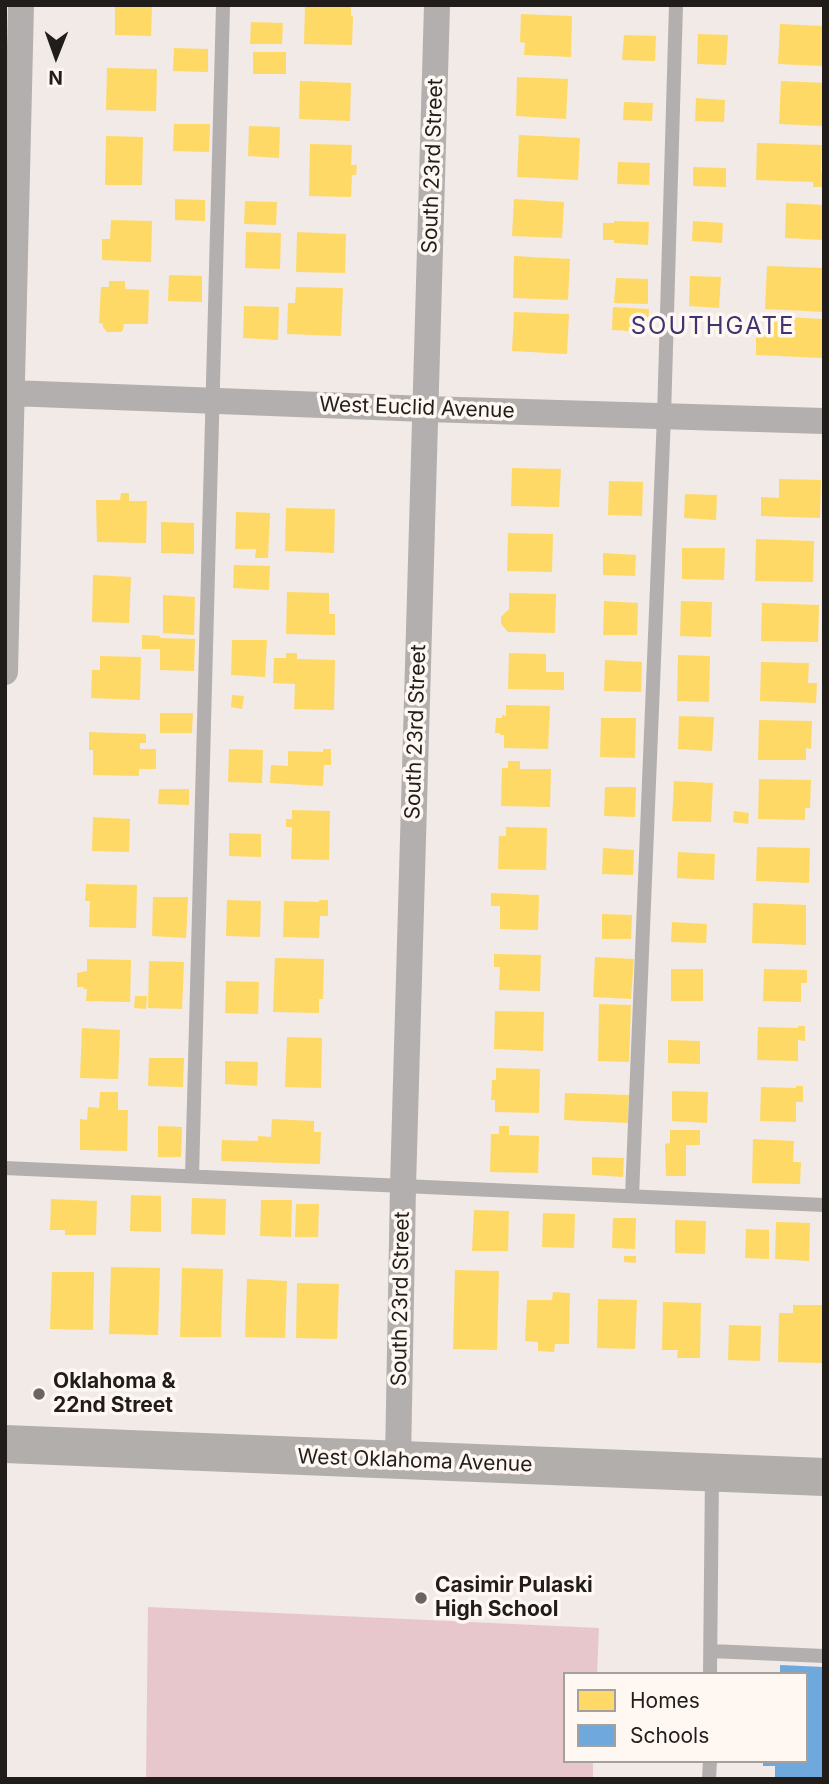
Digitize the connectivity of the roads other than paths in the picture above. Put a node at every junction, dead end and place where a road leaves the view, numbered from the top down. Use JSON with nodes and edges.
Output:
{"nodes":[{"id":1,"x":21,"y":5,"type":"edge"},
{"id":2,"x":223,"y":5,"type":"edge"},
{"id":3,"x":437,"y":5,"type":"edge"},
{"id":4,"x":676,"y":5,"type":"edge"},
{"id":5,"x":11,"y":393,"type":"junction"},
{"id":6,"x":212,"y":400,"type":"junction"},
{"id":7,"x":426,"y":409,"type":"junction"},
{"id":8,"x":664,"y":416,"type":"junction"},
{"id":9,"x":824,"y":421,"type":"edge"},
{"id":10,"x":5,"y":672,"type":"edge"},
{"id":11,"x":5,"y":1168,"type":"edge"},
{"id":12,"x":192,"y":1176,"type":"junction"},
{"id":13,"x":403,"y":1186,"type":"junction"},
{"id":14,"x":632,"y":1196,"type":"junction"},
{"id":15,"x":824,"y":1205,"type":"edge"},
{"id":16,"x":5,"y":1444,"type":"edge"},
{"id":17,"x":398,"y":1460,"type":"junction"},
{"id":18,"x":712,"y":1473,"type":"junction"},
{"id":19,"x":824,"y":1477,"type":"edge"},
{"id":20,"x":711,"y":1651,"type":"junction"},
{"id":21,"x":824,"y":1656,"type":"edge"},
{"id":22,"x":710,"y":1672,"type":"edge"}],
"edges":[{"from":1,"to":5,"type":"street"},
{"from":2,"to":6,"type":"lane"},
{"from":3,"to":7,"type":"street","name":"South 23rd Street"},
{"from":4,"to":8,"type":"lane"},
{"from":5,"to":6,"type":"street","name":"West Euclid Avenue"},
{"from":5,"to":10,"type":"street"},
{"from":6,"to":7,"type":"street","name":"West Euclid Avenue"},
{"from":6,"to":12,"type":"lane"},
{"from":7,"to":8,"type":"street","name":"West Euclid Avenue"},
{"from":7,"to":13,"type":"street","name":"South 23rd Street"},
{"from":8,"to":9,"type":"street","name":"West Euclid Avenue"},
{"from":8,"to":14,"type":"lane"},
{"from":11,"to":12,"type":"lane"},
{"from":12,"to":13,"type":"lane"},
{"from":13,"to":14,"type":"lane"},
{"from":13,"to":17,"type":"street","name":"South 23rd Street"},
{"from":14,"to":15,"type":"lane"},
{"from":16,"to":17,"type":"main road","name":"West Oklahoma Avenue"},
{"from":17,"to":18,"type":"main road","name":"West Oklahoma Avenue"},
{"from":18,"to":19,"type":"main road","name":"West Oklahoma Avenue"},
{"from":18,"to":20,"type":"lane"},
{"from":20,"to":21,"type":"lane"},
{"from":20,"to":22,"type":"lane"}]}
